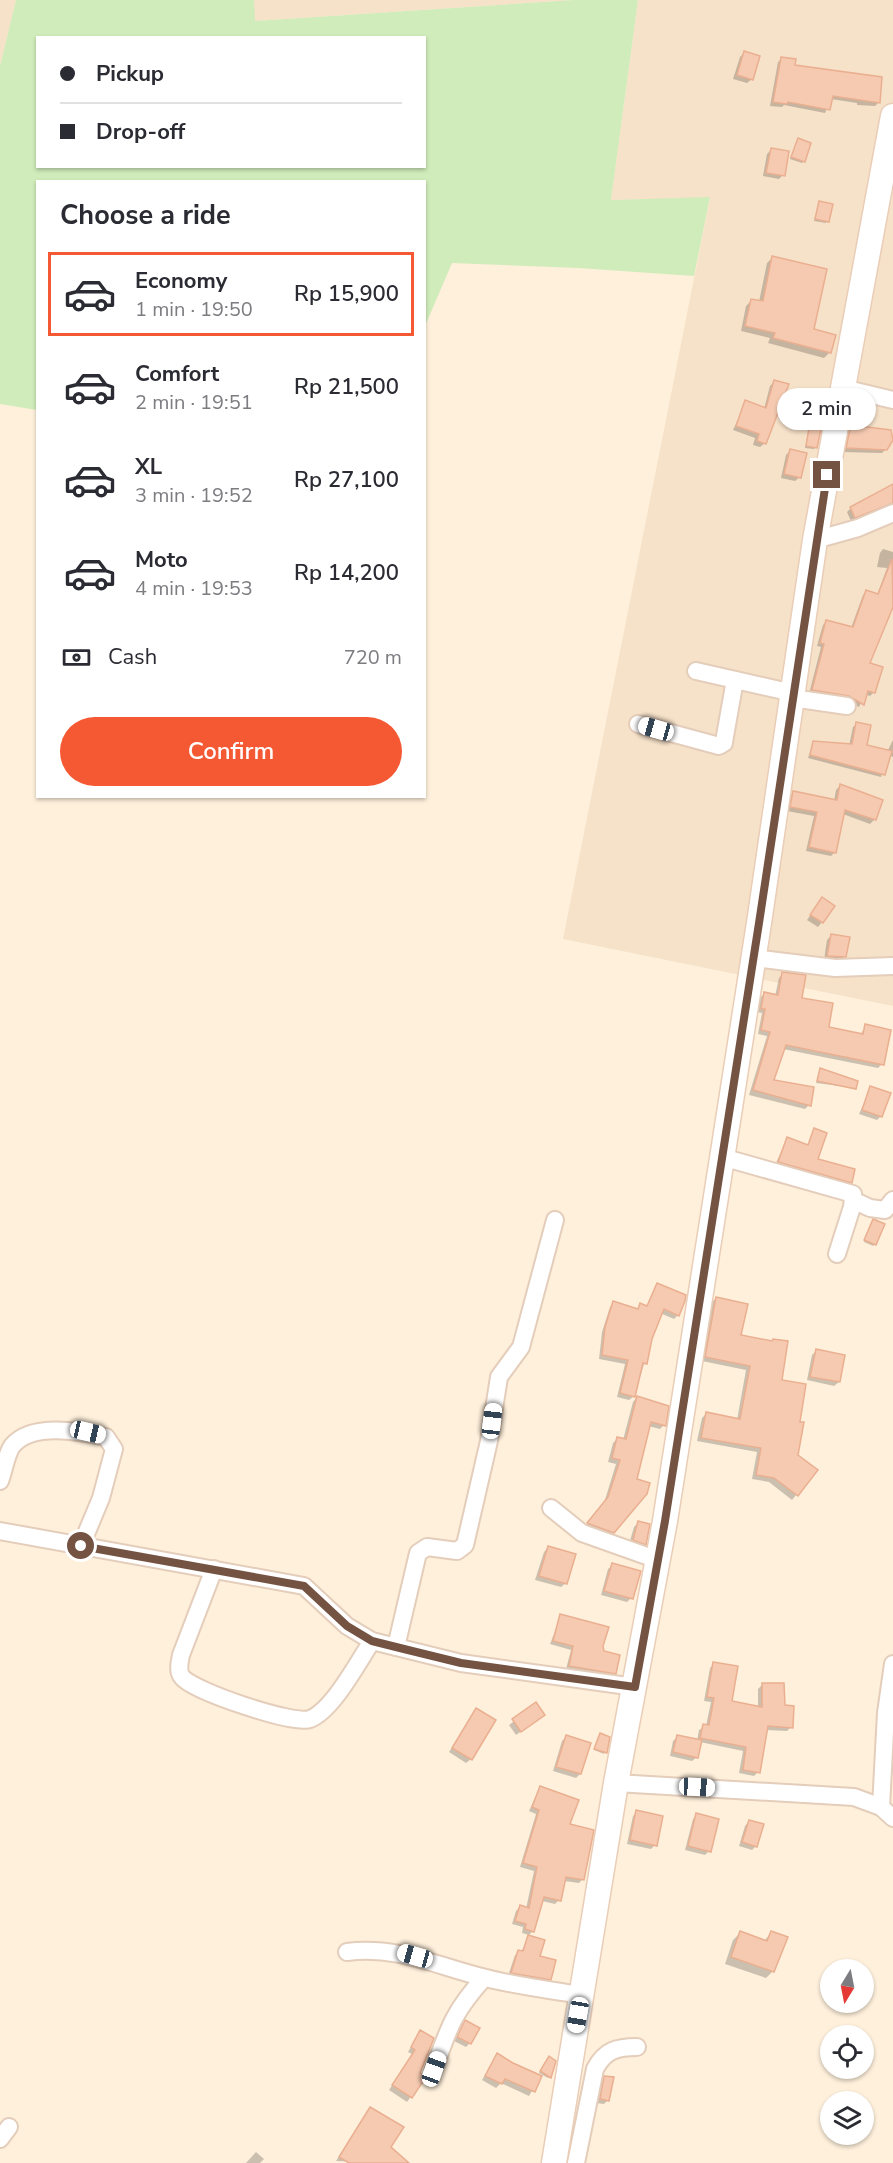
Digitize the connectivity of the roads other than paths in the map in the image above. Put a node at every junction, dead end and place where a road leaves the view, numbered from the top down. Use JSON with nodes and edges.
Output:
{"nodes":[{"id":1,"x":893,"y":116,"type":"edge"},
{"id":2,"x":843,"y":388,"type":"junction"},
{"id":3,"x":893,"y":400,"type":"edge"},
{"id":4,"x":893,"y":513,"type":"edge"},
{"id":5,"x":815,"y":540,"type":"junction"},
{"id":6,"x":696,"y":672,"type":"dead end"},
{"id":7,"x":735,"y":680,"type":"junction"},
{"id":8,"x":793,"y":695,"type":"junction"},
{"id":9,"x":847,"y":706,"type":"dead end"},
{"id":10,"x":638,"y":724,"type":"dead end"},
{"id":11,"x":754,"y":958,"type":"junction"},
{"id":12,"x":893,"y":966,"type":"edge"},
{"id":13,"x":722,"y":1157,"type":"junction"},
{"id":14,"x":853,"y":1200,"type":"junction"},
{"id":15,"x":893,"y":1200,"type":"edge"},
{"id":16,"x":555,"y":1220,"type":"dead end"},
{"id":17,"x":837,"y":1254,"type":"dead end"},
{"id":18,"x":0,"y":1481,"type":"edge"},
{"id":19,"x":551,"y":1508,"type":"dead end"},
{"id":20,"x":0,"y":1531,"type":"edge"},
{"id":21,"x":81,"y":1546,"type":"junction"},
{"id":22,"x":658,"y":1560,"type":"junction"},
{"id":23,"x":214,"y":1569,"type":"junction"},
{"id":24,"x":372,"y":1641,"type":"junction"},
{"id":25,"x":396,"y":1647,"type":"junction"},
{"id":26,"x":893,"y":1664,"type":"edge"},
{"id":27,"x":635,"y":1687,"type":"junction"},
{"id":28,"x":616,"y":1783,"type":"junction"},
{"id":29,"x":887,"y":1813,"type":"edge"},
{"id":30,"x":347,"y":1952,"type":"dead end"},
{"id":31,"x":484,"y":1978,"type":"junction"},
{"id":32,"x":581,"y":1995,"type":"junction"},
{"id":33,"x":637,"y":2047,"type":"dead end"},
{"id":34,"x":434,"y":2069,"type":"dead end"},
{"id":35,"x":554,"y":2163,"type":"edge"},
{"id":36,"x":576,"y":2163,"type":"edge"}],
"edges":[{"from":1,"to":2,"type":"main road"},
{"from":2,"to":3,"type":"street"},
{"from":2,"to":5,"type":"main road"},
{"from":4,"to":5,"type":"street"},
{"from":5,"to":8,"type":"main road"},
{"from":6,"to":7,"type":"street"},
{"from":7,"to":8,"type":"street"},
{"from":7,"to":10,"type":"street"},
{"from":8,"to":9,"type":"street"},
{"from":8,"to":11,"type":"main road"},
{"from":11,"to":12,"type":"street"},
{"from":11,"to":13,"type":"main road"},
{"from":13,"to":14,"type":"street"},
{"from":13,"to":22,"type":"main road"},
{"from":14,"to":15,"type":"street"},
{"from":14,"to":17,"type":"street"},
{"from":16,"to":25,"type":"street"},
{"from":18,"to":21,"type":"street"},
{"from":19,"to":22,"type":"street"},
{"from":20,"to":21,"type":"street"},
{"from":21,"to":23,"type":"street"},
{"from":22,"to":27,"type":"main road"},
{"from":23,"to":24,"type":"street"},
{"from":23,"to":24,"type":"street"},
{"from":24,"to":25,"type":"street"},
{"from":25,"to":27,"type":"street"},
{"from":26,"to":29,"type":"street"},
{"from":27,"to":28,"type":"main road"},
{"from":28,"to":29,"type":"street"},
{"from":28,"to":32,"type":"main road"},
{"from":30,"to":31,"type":"street"},
{"from":31,"to":32,"type":"street"},
{"from":31,"to":34,"type":"street"},
{"from":32,"to":35,"type":"main road"},
{"from":33,"to":36,"type":"street"}]}
